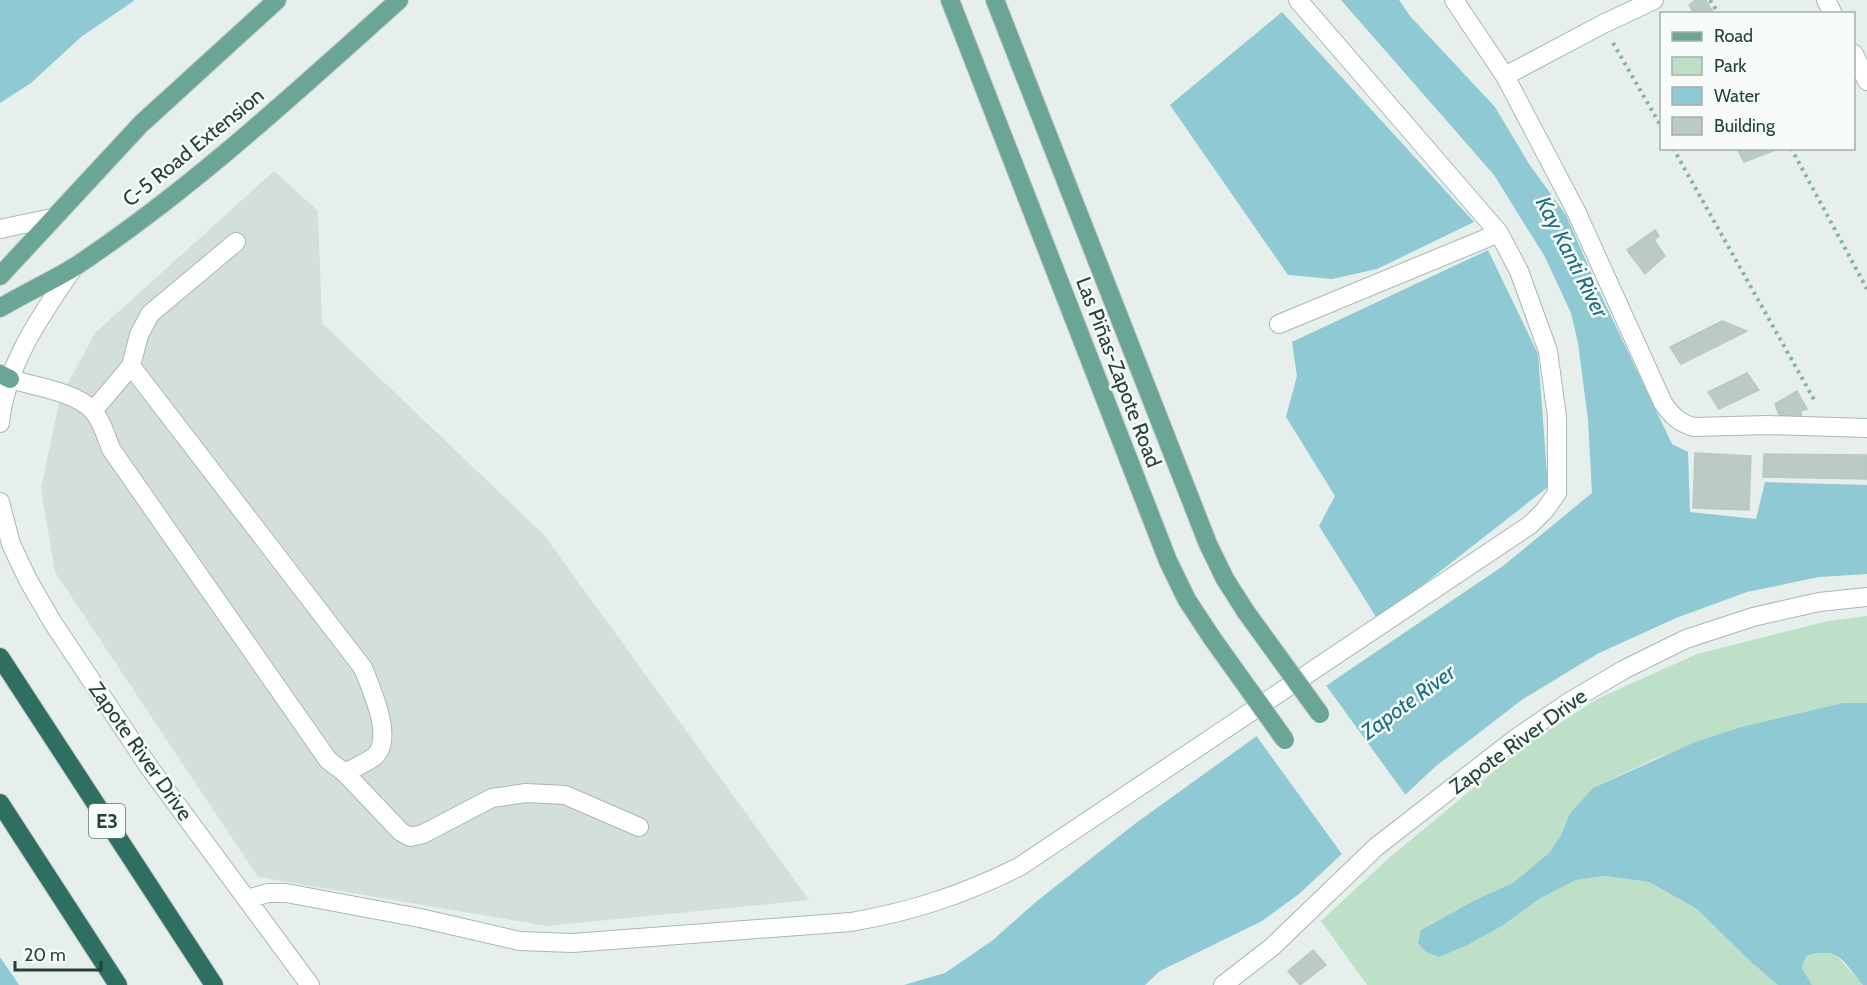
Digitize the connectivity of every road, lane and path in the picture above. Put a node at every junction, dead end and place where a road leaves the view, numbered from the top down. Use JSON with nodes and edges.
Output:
{"nodes":[{"id":1,"x":277,"y":0,"type":"edge"},
{"id":2,"x":399,"y":0,"type":"edge"},
{"id":3,"x":950,"y":0,"type":"edge"},
{"id":4,"x":995,"y":0,"type":"edge"},
{"id":5,"x":1298,"y":0,"type":"edge"},
{"id":6,"x":1454,"y":0,"type":"edge"},
{"id":7,"x":1654,"y":0,"type":"edge"},
{"id":8,"x":1603,"y":24,"type":"junction"},
{"id":9,"x":1855,"y":56,"type":"edge"},
{"id":10,"x":1505,"y":76,"type":"junction"},
{"id":11,"x":1867,"y":81,"type":"edge"},
{"id":12,"x":1660,"y":124,"type":"edge"},
{"id":13,"x":1674,"y":150,"type":"edge"},
{"id":14,"x":1792,"y":150,"type":"edge"},
{"id":15,"x":52,"y":218,"type":"junction"},
{"id":16,"x":0,"y":229,"type":"edge"},
{"id":17,"x":1499,"y":232,"type":"junction"},
{"id":18,"x":236,"y":242,"type":"dead end"},
{"id":19,"x":74,"y":267,"type":"junction"},
{"id":20,"x":0,"y":276,"type":"edge"},
{"id":21,"x":1867,"y":289,"type":"edge"},
{"id":22,"x":0,"y":308,"type":"edge"},
{"id":23,"x":1279,"y":324,"type":"dead end"},
{"id":24,"x":131,"y":366,"type":"junction"},
{"id":25,"x":5,"y":376,"type":"edge"},
{"id":26,"x":93,"y":411,"type":"junction"},
{"id":27,"x":0,"y":423,"type":"edge"},
{"id":28,"x":1829,"y":427,"type":"junction"},
{"id":29,"x":1867,"y":428,"type":"edge"},
{"id":30,"x":0,"y":502,"type":"edge"},
{"id":31,"x":1867,"y":597,"type":"edge"},
{"id":32,"x":0,"y":657,"type":"edge"},
{"id":33,"x":1320,"y":714,"type":"dead end"},
{"id":34,"x":1285,"y":740,"type":"dead end"},
{"id":35,"x":345,"y":773,"type":"junction"},
{"id":36,"x":0,"y":803,"type":"edge"},
{"id":37,"x":639,"y":827,"type":"dead end"},
{"id":38,"x":246,"y":899,"type":"junction"},
{"id":39,"x":118,"y":985,"type":"edge"},
{"id":40,"x":214,"y":985,"type":"edge"},
{"id":41,"x":310,"y":985,"type":"edge"},
{"id":42,"x":1223,"y":985,"type":"edge"}],
"edges":[{"from":1,"to":15,"type":"main road","name":"C-5 Road Extension"},
{"from":2,"to":19,"type":"main road","name":"C-5 Road Extension"},
{"from":3,"to":34,"type":"main road","name":"Las Piñas-Zapote Road","bridge":true},
{"from":4,"to":33,"type":"main road","name":"Las Piñas-Zapote Road","bridge":true},
{"from":5,"to":17,"type":"street"},
{"from":6,"to":10,"type":"street"},
{"from":7,"to":8,"type":"street"},
{"from":8,"to":10,"type":"street"},
{"from":8,"to":12,"type":"path"},
{"from":9,"to":11,"type":"street"},
{"from":10,"to":28,"type":"street"},
{"from":13,"to":28,"type":"path"},
{"from":14,"to":21,"type":"path"},
{"from":15,"to":16,"type":"street"},
{"from":15,"to":20,"type":"main road","name":"C-5 Road Extension"},
{"from":17,"to":23,"type":"street"},
{"from":17,"to":38,"type":"street"},
{"from":18,"to":24,"type":"street"},
{"from":19,"to":22,"type":"main road","name":"C-5 Road Extension"},
{"from":19,"to":25,"type":"street"},
{"from":24,"to":26,"type":"street"},
{"from":24,"to":35,"type":"street"},
{"from":25,"to":26,"type":"street"},
{"from":25,"to":27,"type":"street"},
{"from":26,"to":35,"type":"street"},
{"from":28,"to":29,"type":"street"},
{"from":30,"to":38,"type":"street","name":"Zapote River Drive"},
{"from":31,"to":42,"type":"street","name":"Zapote River Drive"},
{"from":32,"to":40,"type":"highway","number":"E3"},
{"from":35,"to":37,"type":"street"},
{"from":36,"to":39,"type":"highway"},
{"from":38,"to":41,"type":"street","name":"Zapote River Drive"}]}
